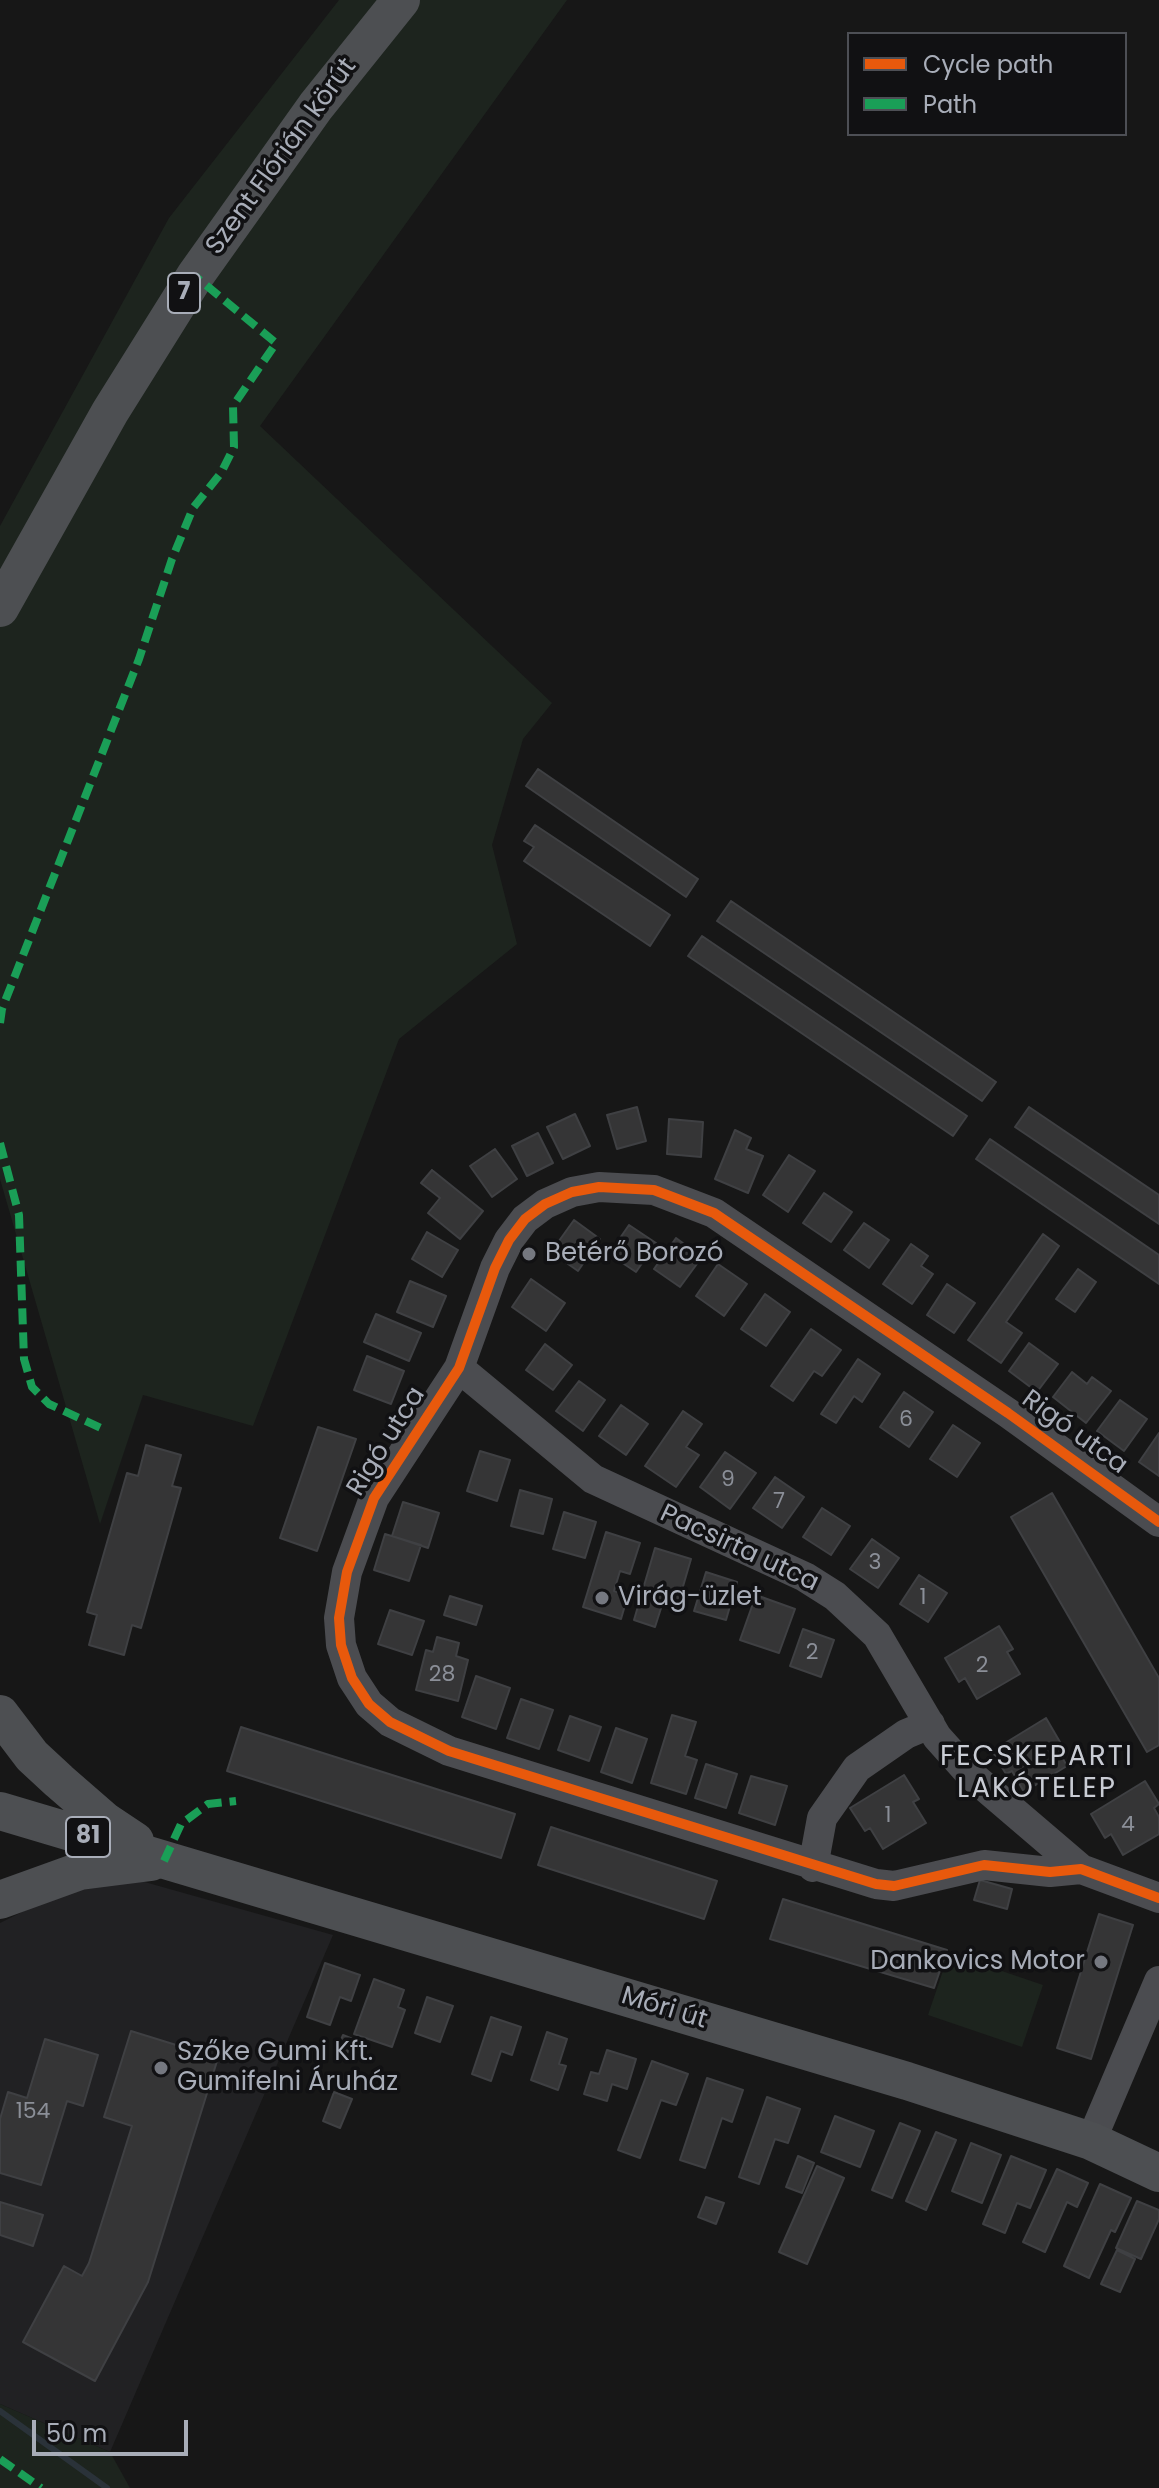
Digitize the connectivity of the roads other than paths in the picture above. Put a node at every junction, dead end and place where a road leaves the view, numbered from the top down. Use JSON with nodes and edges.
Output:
{"nodes":[{"id":1,"x":401,"y":0,"type":"edge"},
{"id":2,"x":0,"y":608,"type":"edge"},
{"id":3,"x":459,"y":1368,"type":"junction"},
{"id":4,"x":1159,"y":1522,"type":"edge"},
{"id":5,"x":0,"y":1714,"type":"edge"},
{"id":6,"x":930,"y":1724,"type":"junction"},
{"id":7,"x":0,"y":1811,"type":"edge"},
{"id":8,"x":164,"y":1861,"type":"junction"},
{"id":9,"x":813,"y":1867,"type":"junction"},
{"id":10,"x":1081,"y":1869,"type":"junction"},
{"id":11,"x":1159,"y":1898,"type":"edge"},
{"id":12,"x":0,"y":1900,"type":"edge"},
{"id":13,"x":1159,"y":1981,"type":"edge"},
{"id":14,"x":1091,"y":2141,"type":"junction"},
{"id":15,"x":1159,"y":2173,"type":"edge"}],
"edges":[{"from":1,"to":2,"type":"main road","name":"Szent Flórián körút","number":"7"},
{"from":3,"to":4,"type":"street","name":"Rigó utca"},
{"from":3,"to":6,"type":"street","name":"Pacsirta utca"},
{"from":3,"to":9,"type":"street","name":"Rigó utca"},
{"from":5,"to":8,"type":"main road"},
{"from":6,"to":9,"type":"street"},
{"from":6,"to":10,"type":"street","name":"Pacsirta utca"},
{"from":7,"to":8,"type":"main road","number":"81"},
{"from":8,"to":12,"type":"main road"},
{"from":8,"to":14,"type":"main road","name":"Móri út"},
{"from":9,"to":10,"type":"street","name":"Rigó utca"},
{"from":10,"to":11,"type":"street","name":"Rigó utca"},
{"from":13,"to":14,"type":"street"},
{"from":14,"to":15,"type":"main road","name":"Móri út"}]}
